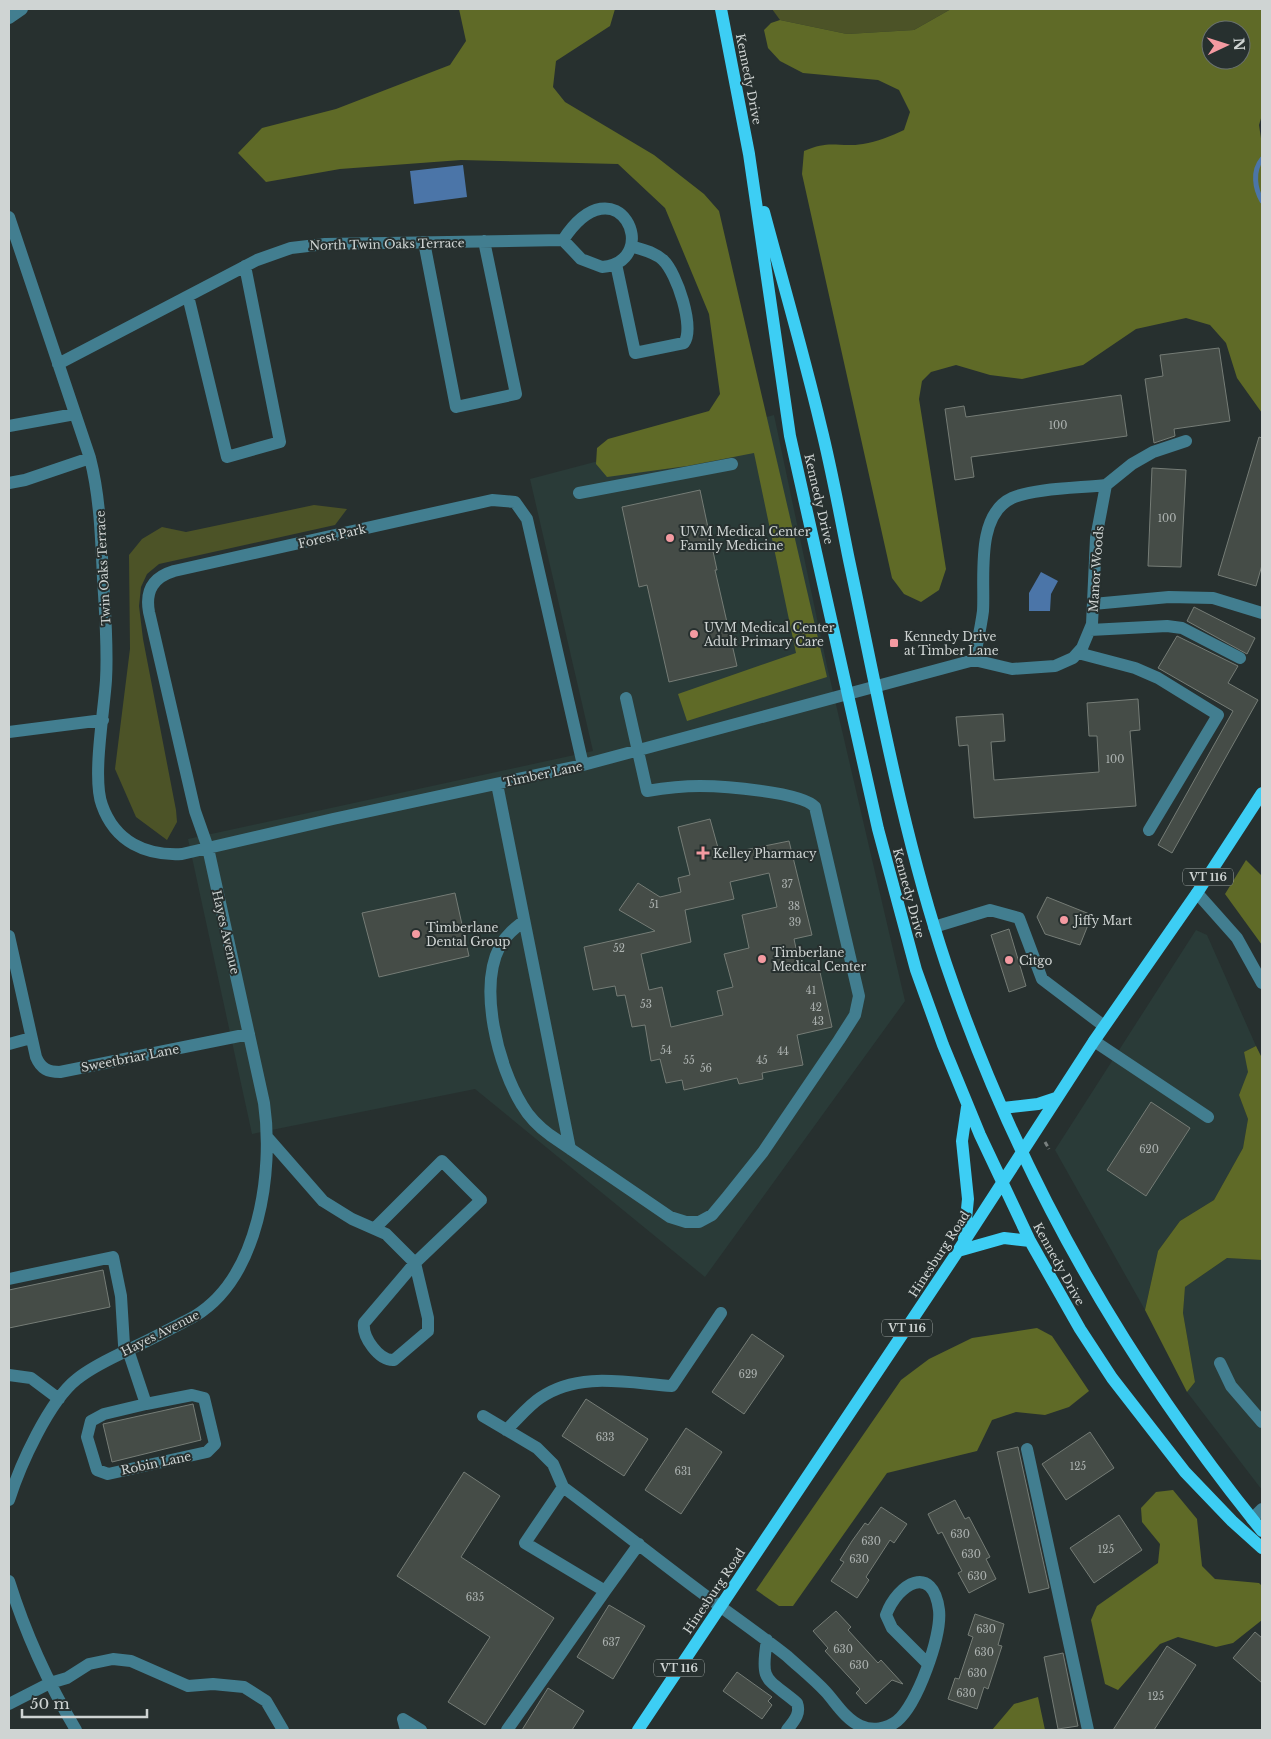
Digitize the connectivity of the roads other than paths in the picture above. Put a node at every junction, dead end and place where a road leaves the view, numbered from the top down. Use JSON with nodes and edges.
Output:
{"nodes":[{"id":1,"x":22,"y":9,"type":"edge"},
{"id":2,"x":721,"y":9,"type":"edge"},
{"id":3,"x":9,"y":18,"type":"edge"},
{"id":4,"x":749,"y":154,"type":"junction"},
{"id":5,"x":9,"y":217,"type":"edge"},
{"id":6,"x":563,"y":240,"type":"junction"},
{"id":7,"x":424,"y":242,"type":"junction"},
{"id":8,"x":484,"y":242,"type":"junction"},
{"id":9,"x":631,"y":246,"type":"junction"},
{"id":10,"x":616,"y":264,"type":"junction"},
{"id":11,"x":245,"y":266,"type":"junction"},
{"id":12,"x":188,"y":296,"type":"junction"},
{"id":13,"x":58,"y":364,"type":"junction"},
{"id":14,"x":75,"y":414,"type":"junction"},
{"id":15,"x":9,"y":426,"type":"edge"},
{"id":16,"x":1186,"y":441,"type":"dead end"},
{"id":17,"x":90,"y":458,"type":"junction"},
{"id":18,"x":732,"y":464,"type":"dead end"},
{"id":19,"x":9,"y":483,"type":"edge"},
{"id":20,"x":1106,"y":485,"type":"junction"},
{"id":21,"x":579,"y":492,"type":"dead end"},
{"id":22,"x":1093,"y":604,"type":"junction"},
{"id":23,"x":1262,"y":613,"type":"edge"},
{"id":24,"x":1090,"y":630,"type":"junction"},
{"id":25,"x":1078,"y":653,"type":"junction"},
{"id":26,"x":1240,"y":658,"type":"dead end"},
{"id":27,"x":974,"y":660,"type":"junction"},
{"id":28,"x":876,"y":687,"type":"junction"},
{"id":29,"x":849,"y":694,"type":"junction"},
{"id":30,"x":626,"y":698,"type":"dead end"},
{"id":31,"x":103,"y":720,"type":"junction"},
{"id":32,"x":9,"y":732,"type":"edge"},
{"id":33,"x":638,"y":751,"type":"junction"},
{"id":34,"x":583,"y":765,"type":"junction"},
{"id":35,"x":496,"y":784,"type":"junction"},
{"id":36,"x":1262,"y":792,"type":"edge"},
{"id":37,"x":1149,"y":830,"type":"dead end"},
{"id":38,"x":208,"y":848,"type":"junction"},
{"id":39,"x":1197,"y":893,"type":"junction"},
{"id":40,"x":524,"y":921,"type":"junction"},
{"id":41,"x":934,"y":926,"type":"junction"},
{"id":42,"x":9,"y":936,"type":"edge"},
{"id":43,"x":1262,"y":983,"type":"edge"},
{"id":44,"x":1104,"y":1026,"type":"junction"},
{"id":45,"x":249,"y":1034,"type":"junction"},
{"id":46,"x":31,"y":1038,"type":"junction"},
{"id":47,"x":1094,"y":1041,"type":"junction"},
{"id":48,"x":9,"y":1044,"type":"edge"},
{"id":49,"x":1056,"y":1098,"type":"junction"},
{"id":50,"x":967,"y":1107,"type":"junction"},
{"id":51,"x":1003,"y":1108,"type":"junction"},
{"id":52,"x":1208,"y":1117,"type":"dead end"},
{"id":53,"x":268,"y":1137,"type":"junction"},
{"id":54,"x":570,"y":1149,"type":"junction"},
{"id":55,"x":1022,"y":1150,"type":"junction"},
{"id":56,"x":1002,"y":1183,"type":"junction"},
{"id":57,"x":376,"y":1227,"type":"junction"},
{"id":58,"x":1030,"y":1241,"type":"junction"},
{"id":59,"x":961,"y":1247,"type":"junction"},
{"id":60,"x":415,"y":1263,"type":"junction"},
{"id":61,"x":9,"y":1279,"type":"edge"},
{"id":62,"x":721,"y":1313,"type":"dead end"},
{"id":63,"x":128,"y":1350,"type":"junction"},
{"id":64,"x":1220,"y":1363,"type":"dead end"},
{"id":65,"x":9,"y":1375,"type":"edge"},
{"id":66,"x":59,"y":1399,"type":"junction"},
{"id":67,"x":146,"y":1404,"type":"junction"},
{"id":68,"x":483,"y":1416,"type":"dead end"},
{"id":69,"x":1262,"y":1422,"type":"edge"},
{"id":70,"x":506,"y":1430,"type":"junction"},
{"id":71,"x":1027,"y":1449,"type":"dead end"},
{"id":72,"x":563,"y":1487,"type":"junction"},
{"id":73,"x":9,"y":1500,"type":"edge"},
{"id":74,"x":1262,"y":1509,"type":"edge"},
{"id":75,"x":1252,"y":1519,"type":"junction"},
{"id":76,"x":1262,"y":1531,"type":"edge"},
{"id":77,"x":639,"y":1544,"type":"junction"},
{"id":78,"x":1262,"y":1548,"type":"edge"},
{"id":79,"x":9,"y":1581,"type":"edge"},
{"id":80,"x":604,"y":1591,"type":"junction"},
{"id":81,"x":720,"y":1606,"type":"junction"},
{"id":82,"x":768,"y":1640,"type":"junction"},
{"id":83,"x":928,"y":1664,"type":"junction"},
{"id":84,"x":50,"y":1682,"type":"junction"},
{"id":85,"x":9,"y":1704,"type":"edge"},
{"id":86,"x":76,"y":1730,"type":"edge"},
{"id":87,"x":283,"y":1730,"type":"edge"},
{"id":88,"x":406,"y":1730,"type":"edge"},
{"id":89,"x":421,"y":1730,"type":"edge"},
{"id":90,"x":507,"y":1730,"type":"edge"},
{"id":91,"x":638,"y":1730,"type":"edge"},
{"id":92,"x":787,"y":1730,"type":"edge"},
{"id":93,"x":1088,"y":1730,"type":"edge"}],
"edges":[{"from":1,"to":3,"type":"street"},
{"from":2,"to":4,"type":"main road","name":"Kennedy Drive"},
{"from":4,"to":28,"type":"main road","name":"Kennedy Drive"},
{"from":4,"to":29,"type":"main road","name":"Kennedy Drive"},
{"from":5,"to":13,"type":"street","name":"Twin Oaks Terrace"},
{"from":6,"to":8,"type":"street","name":"North Twin Oaks Terrace"},
{"from":6,"to":9,"type":"street"},
{"from":6,"to":10,"type":"street"},
{"from":7,"to":8,"type":"street","name":"North Twin Oaks Terrace"},
{"from":7,"to":8,"type":"street"},
{"from":7,"to":11,"type":"street","name":"North Twin Oaks Terrace"},
{"from":9,"to":10,"type":"street"},
{"from":9,"to":10,"type":"street"},
{"from":11,"to":12,"type":"street","name":"North Twin Oaks Terrace"},
{"from":11,"to":12,"type":"street"},
{"from":12,"to":13,"type":"street","name":"North Twin Oaks Terrace"},
{"from":13,"to":14,"type":"street","name":"Twin Oaks Terrace"},
{"from":14,"to":15,"type":"street"},
{"from":14,"to":17,"type":"street","name":"Twin Oaks Terrace"},
{"from":16,"to":20,"type":"street"},
{"from":17,"to":19,"type":"street"},
{"from":17,"to":31,"type":"street","name":"Twin Oaks Terrace"},
{"from":18,"to":21,"type":"street"},
{"from":20,"to":22,"type":"street","name":"Manor Woods"},
{"from":20,"to":27,"type":"street"},
{"from":22,"to":23,"type":"street"},
{"from":22,"to":24,"type":"street","name":"Manor Woods"},
{"from":24,"to":25,"type":"street","name":"Manor Woods"},
{"from":24,"to":26,"type":"street"},
{"from":25,"to":27,"type":"street"},
{"from":25,"to":37,"type":"street"},
{"from":27,"to":28,"type":"street"},
{"from":28,"to":29,"type":"street","name":"Timber Lane"},
{"from":28,"to":41,"type":"main road","name":"Kennedy Drive"},
{"from":29,"to":33,"type":"street","name":"Timber Lane"},
{"from":29,"to":50,"type":"main road","name":"Kennedy Drive"},
{"from":30,"to":33,"type":"street"},
{"from":31,"to":32,"type":"street"},
{"from":31,"to":38,"type":"street","name":"Twin Oaks Terrace"},
{"from":33,"to":34,"type":"street","name":"Timber Lane"},
{"from":33,"to":54,"type":"street"},
{"from":34,"to":35,"type":"street","name":"Timber Lane"},
{"from":34,"to":38,"type":"street","name":"Forest Park"},
{"from":35,"to":38,"type":"street","name":"Timber Lane"},
{"from":35,"to":40,"type":"street"},
{"from":36,"to":39,"type":"main road","name":"Hinesburg Road","number":"VT 116"},
{"from":38,"to":45,"type":"street","name":"Hayes Avenue"},
{"from":39,"to":43,"type":"street"},
{"from":39,"to":44,"type":"main road","name":"Hinesburg Road","number":"VT 116"},
{"from":40,"to":54,"type":"street"},
{"from":40,"to":54,"type":"street"},
{"from":41,"to":44,"type":"street"},
{"from":41,"to":51,"type":"main road","name":"Kennedy Drive"},
{"from":42,"to":46,"type":"street","name":"Sweetbriar Lane"},
{"from":44,"to":47,"type":"main road","name":"Hinesburg Road","number":"VT 116"},
{"from":45,"to":46,"type":"street","name":"Sweetbriar Lane"},
{"from":45,"to":53,"type":"street","name":"Hayes Avenue"},
{"from":46,"to":48,"type":"street"},
{"from":47,"to":49,"type":"main road","name":"Hinesburg Road","number":"VT 116"},
{"from":47,"to":52,"type":"street"},
{"from":49,"to":51,"type":"main road"},
{"from":49,"to":55,"type":"main road","name":"Hinesburg Road","number":"VT 116"},
{"from":50,"to":56,"type":"main road","name":"Kennedy Drive"},
{"from":50,"to":59,"type":"main road"},
{"from":51,"to":55,"type":"main road","name":"Kennedy Drive"},
{"from":53,"to":57,"type":"street"},
{"from":53,"to":63,"type":"street","name":"Hayes Avenue"},
{"from":55,"to":56,"type":"main road","name":"Hinesburg Road","number":"VT 116"},
{"from":55,"to":75,"type":"main road","name":"Kennedy Drive"},
{"from":56,"to":58,"type":"main road","name":"Kennedy Drive"},
{"from":56,"to":59,"type":"main road","name":"Hinesburg Road","number":"VT 116"},
{"from":57,"to":60,"type":"street"},
{"from":57,"to":60,"type":"street"},
{"from":58,"to":59,"type":"main road"},
{"from":58,"to":78,"type":"main road","name":"Kennedy Drive"},
{"from":59,"to":81,"type":"main road","name":"Hinesburg Road","number":"VT 116"},
{"from":60,"to":60,"type":"street"},
{"from":61,"to":63,"type":"street"},
{"from":62,"to":70,"type":"street"},
{"from":63,"to":66,"type":"street","name":"Hayes Avenue"},
{"from":63,"to":67,"type":"street"},
{"from":64,"to":69,"type":"street"},
{"from":65,"to":66,"type":"street"},
{"from":66,"to":73,"type":"street","name":"Hayes Avenue"},
{"from":67,"to":67,"type":"street","name":"Robin Lane"},
{"from":68,"to":70,"type":"street"},
{"from":70,"to":72,"type":"street"},
{"from":71,"to":93,"type":"street"},
{"from":72,"to":77,"type":"street"},
{"from":72,"to":80,"type":"street"},
{"from":74,"to":75,"type":"street"},
{"from":75,"to":76,"type":"main road","name":"Kennedy Drive"},
{"from":77,"to":80,"type":"street"},
{"from":77,"to":81,"type":"street"},
{"from":79,"to":84,"type":"street"},
{"from":80,"to":90,"type":"street"},
{"from":81,"to":82,"type":"street"},
{"from":81,"to":91,"type":"main road","name":"Hinesburg Road","number":"VT 116"},
{"from":82,"to":83,"type":"street"},
{"from":82,"to":92,"type":"street"},
{"from":83,"to":83,"type":"street"},
{"from":84,"to":85,"type":"street"},
{"from":84,"to":86,"type":"street"},
{"from":84,"to":87,"type":"street"},
{"from":88,"to":89,"type":"street"}]}
